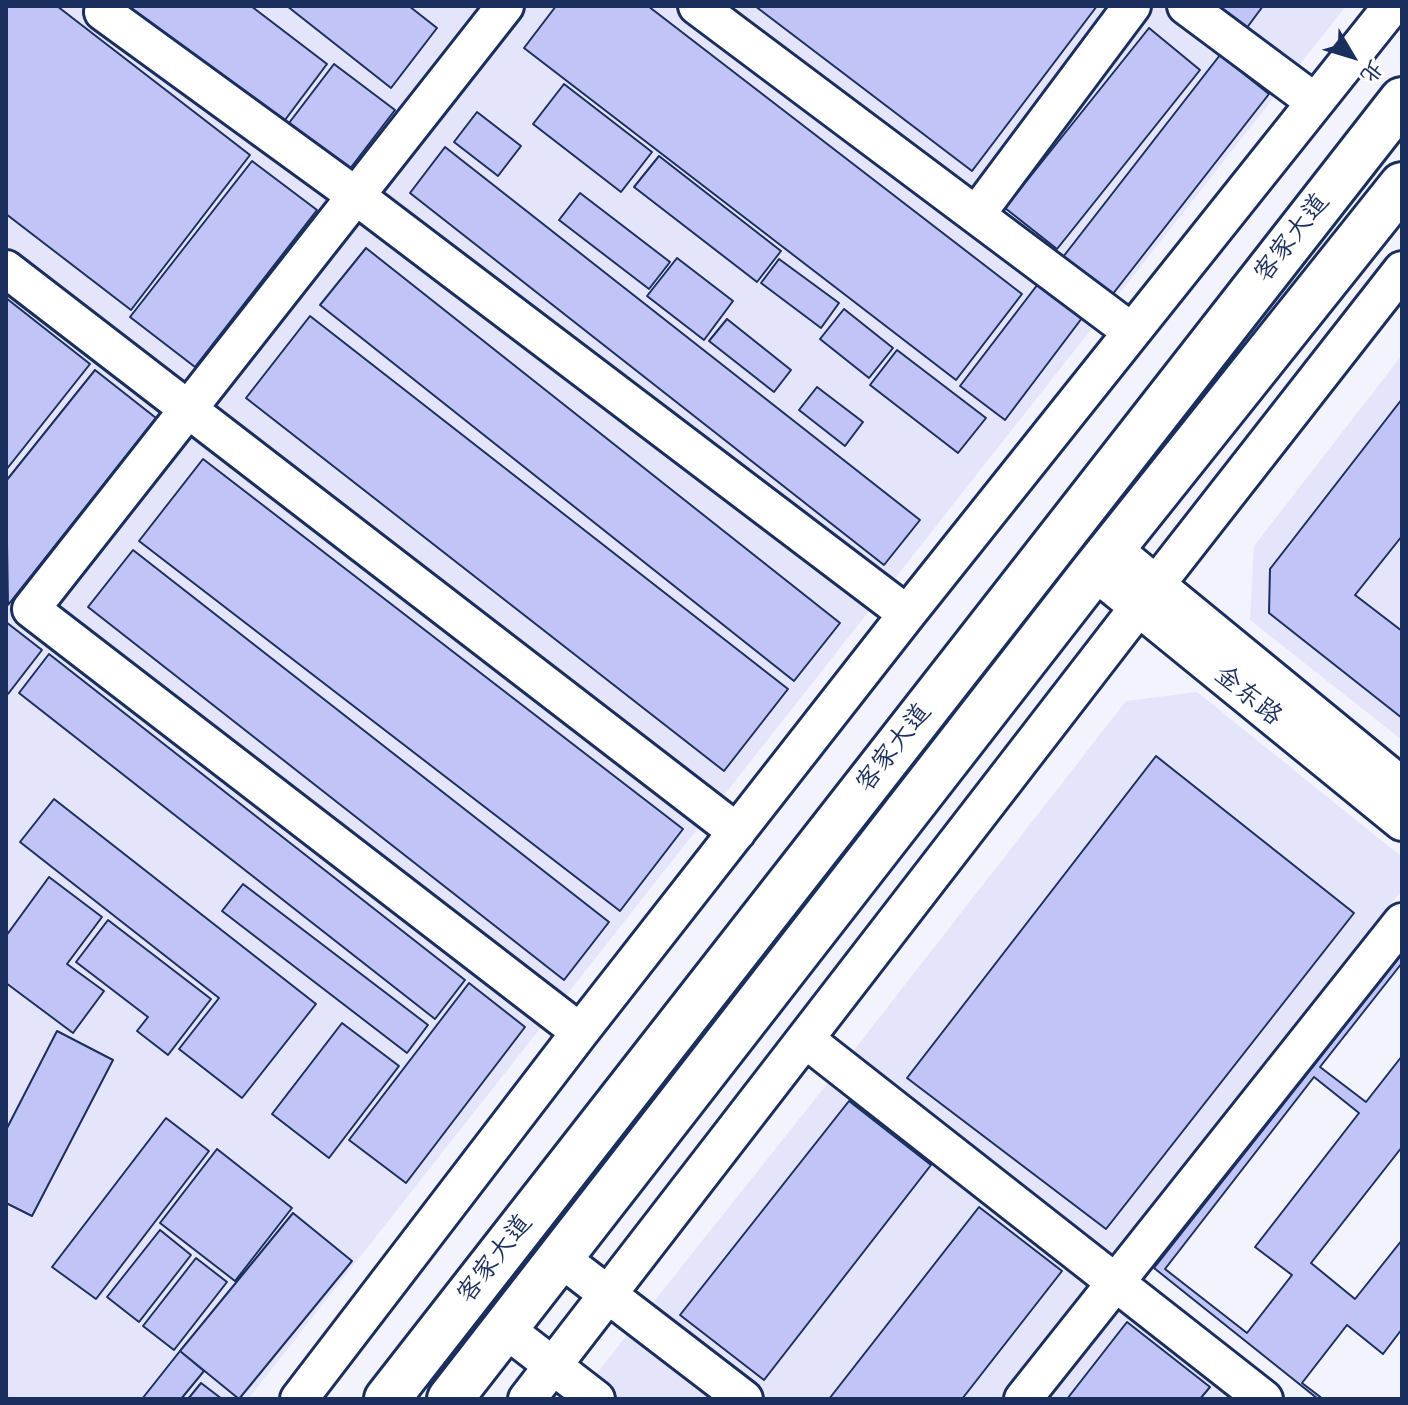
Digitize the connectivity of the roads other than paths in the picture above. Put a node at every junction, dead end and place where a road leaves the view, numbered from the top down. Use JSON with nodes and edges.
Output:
{"nodes":[{"id":1,"x":505,"y":6,"type":"edge"},
{"id":2,"x":697,"y":6,"type":"edge"},
{"id":3,"x":1132,"y":6,"type":"edge"},
{"id":4,"x":1186,"y":6,"type":"edge"},
{"id":5,"x":1392,"y":6,"type":"edge"},
{"id":6,"x":103,"y":12,"type":"dead end"},
{"id":7,"x":1402,"y":100,"type":"edge"},
{"id":8,"x":1315,"y":102,"type":"junction"},
{"id":9,"x":1402,"y":185,"type":"edge"},
{"id":10,"x":356,"y":196,"type":"junction"},
{"id":11,"x":976,"y":215,"type":"junction"},
{"id":12,"x":6,"y":269,"type":"edge"},
{"id":13,"x":1402,"y":270,"type":"edge"},
{"id":14,"x":1132,"y":332,"type":"junction"},
{"id":15,"x":188,"y":409,"type":"junction"},
{"id":16,"x":1104,"y":560,"type":"junction"},
{"id":17,"x":1147,"y":597,"type":"junction"},
{"id":18,"x":907,"y":614,"type":"junction"},
{"id":19,"x":1402,"y":786,"type":"edge"},
{"id":20,"x":1402,"y":822,"type":"edge"},
{"id":21,"x":737,"y":832,"type":"junction"},
{"id":22,"x":1402,"y":922,"type":"edge"},
{"id":23,"x":580,"y":1032,"type":"junction"},
{"id":24,"x":805,"y":1039,"type":"junction"},
{"id":25,"x":559,"y":1257,"type":"junction"},
{"id":26,"x":1116,"y":1283,"type":"junction"},
{"id":27,"x":608,"y":1294,"type":"junction"},
{"id":28,"x":504,"y":1328,"type":"junction"},
{"id":29,"x":553,"y":1366,"type":"junction"},
{"id":30,"x":299,"y":1399,"type":"edge"},
{"id":31,"x":387,"y":1399,"type":"edge"},
{"id":32,"x":450,"y":1399,"type":"edge"},
{"id":33,"x":527,"y":1399,"type":"edge"},
{"id":34,"x":596,"y":1399,"type":"edge"},
{"id":35,"x":744,"y":1399,"type":"edge"},
{"id":36,"x":1023,"y":1399,"type":"edge"},
{"id":37,"x":1264,"y":1399,"type":"edge"}],
"edges":[{"from":1,"to":10,"type":"street"},
{"from":2,"to":11,"type":"street"},
{"from":3,"to":11,"type":"street"},
{"from":4,"to":8,"type":"street"},
{"from":5,"to":8,"type":"street"},
{"from":6,"to":10,"type":"street"},
{"from":7,"to":31,"type":"main road","name":"客家大道"},
{"from":8,"to":14,"type":"street"},
{"from":9,"to":16,"type":"main road","name":"客家大道"},
{"from":10,"to":15,"type":"street"},
{"from":10,"to":18,"type":"street"},
{"from":11,"to":14,"type":"street"},
{"from":12,"to":15,"type":"street"},
{"from":13,"to":17,"type":"street"},
{"from":14,"to":18,"type":"street"},
{"from":15,"to":21,"type":"street"},
{"from":15,"to":23,"type":"street"},
{"from":16,"to":17,"type":"street","name":"金东路"},
{"from":16,"to":25,"type":"main road","name":"客家大道"},
{"from":17,"to":19,"type":"street","name":"金东路"},
{"from":17,"to":20,"type":"street","name":"金东路"},
{"from":17,"to":24,"type":"street"},
{"from":18,"to":21,"type":"street"},
{"from":21,"to":23,"type":"street"},
{"from":22,"to":26,"type":"street"},
{"from":23,"to":30,"type":"street"},
{"from":24,"to":26,"type":"street"},
{"from":24,"to":27,"type":"street"},
{"from":25,"to":27,"type":"street"},
{"from":25,"to":28,"type":"main road","name":"客家大道"},
{"from":26,"to":36,"type":"street"},
{"from":26,"to":37,"type":"street"},
{"from":27,"to":29,"type":"street"},
{"from":27,"to":35,"type":"street"},
{"from":28,"to":29,"type":"street"},
{"from":28,"to":32,"type":"main road","name":"客家大道"},
{"from":29,"to":33,"type":"street"},
{"from":29,"to":34,"type":"street"}]}
